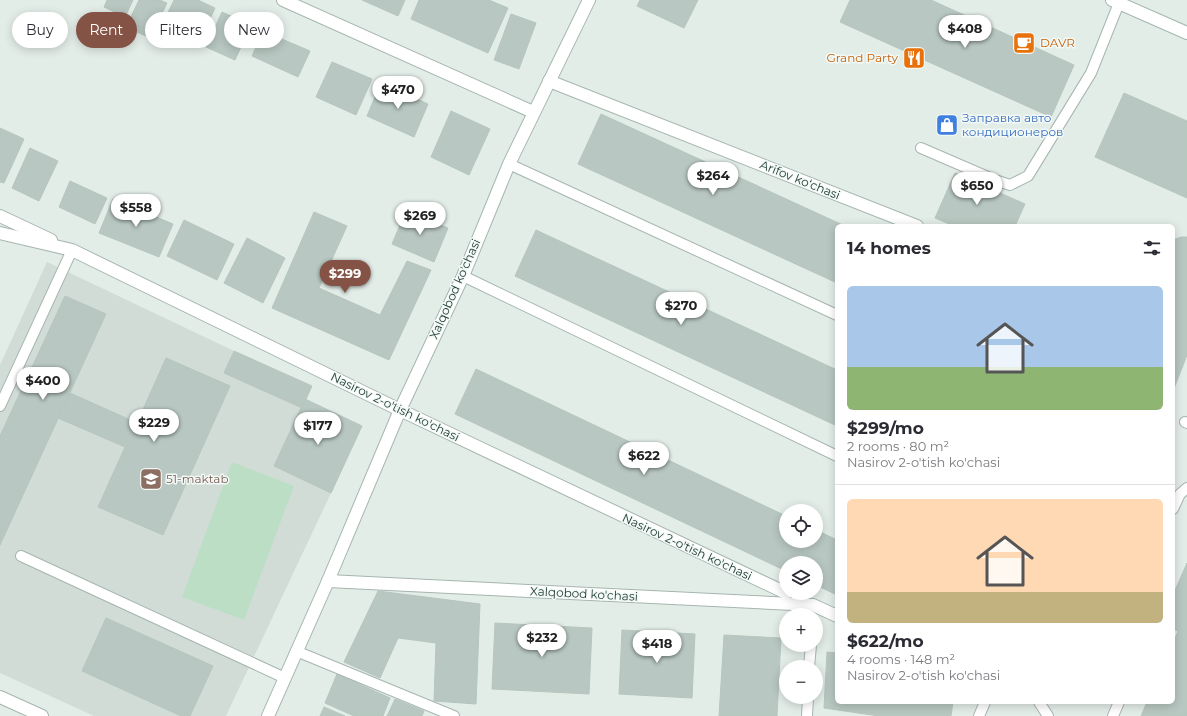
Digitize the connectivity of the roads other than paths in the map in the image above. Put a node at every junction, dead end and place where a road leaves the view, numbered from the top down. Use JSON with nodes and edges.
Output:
{"nodes":[{"id":1,"x":283,"y":0,"type":"edge"},
{"id":2,"x":589,"y":0,"type":"edge"},
{"id":3,"x":1116,"y":2,"type":"edge"},
{"id":4,"x":1187,"y":33,"type":"edge"},
{"id":5,"x":549,"y":81,"type":"junction"},
{"id":6,"x":533,"y":112,"type":"junction"},
{"id":7,"x":921,"y":148,"type":"dead end"},
{"id":8,"x":509,"y":164,"type":"junction"},
{"id":9,"x":0,"y":216,"type":"edge"},
{"id":10,"x":912,"y":224,"type":"edge"},
{"id":11,"x":0,"y":233,"type":"edge"},
{"id":12,"x":72,"y":250,"type":"junction"},
{"id":13,"x":463,"y":276,"type":"junction"},
{"id":14,"x":835,"y":314,"type":"edge"},
{"id":15,"x":0,"y":406,"type":"edge"},
{"id":16,"x":400,"y":410,"type":"junction"},
{"id":17,"x":835,"y":455,"type":"edge"},
{"id":18,"x":1187,"y":488,"type":"edge"},
{"id":19,"x":1175,"y":505,"type":"edge"},
{"id":20,"x":21,"y":556,"type":"dead end"},
{"id":21,"x":328,"y":580,"type":"junction"},
{"id":22,"x":779,"y":590,"type":"edge"},
{"id":23,"x":797,"y":600,"type":"edge"},
{"id":24,"x":781,"y":608,"type":"edge"},
{"id":25,"x":810,"y":608,"type":"edge"},
{"id":26,"x":823,"y":612,"type":"edge"},
{"id":27,"x":835,"y":616,"type":"edge"},
{"id":28,"x":296,"y":651,"type":"junction"},
{"id":29,"x":285,"y":678,"type":"junction"},
{"id":30,"x":0,"y":697,"type":"edge"},
{"id":31,"x":807,"y":704,"type":"edge"},
{"id":32,"x":984,"y":704,"type":"edge"},
{"id":33,"x":1040,"y":704,"type":"edge"},
{"id":34,"x":1118,"y":704,"type":"edge"},
{"id":35,"x":42,"y":716,"type":"edge"},
{"id":36,"x":268,"y":716,"type":"edge"},
{"id":37,"x":454,"y":716,"type":"edge"},
{"id":38,"x":806,"y":716,"type":"edge"},
{"id":39,"x":979,"y":716,"type":"edge"},
{"id":40,"x":1048,"y":716,"type":"edge"},
{"id":41,"x":1113,"y":716,"type":"edge"}],
"edges":[{"from":1,"to":6,"type":"street"},
{"from":2,"to":5,"type":"street","name":"Xalqobod ko'chasi"},
{"from":3,"to":4,"type":"street"},
{"from":3,"to":7,"type":"lane"},
{"from":5,"to":6,"type":"street","name":"Xalqobod ko'chasi"},
{"from":5,"to":10,"type":"street","name":"Arifov ko‘chasi"},
{"from":6,"to":8,"type":"street","name":"Xalqobod ko'chasi"},
{"from":8,"to":13,"type":"street","name":"Xalqobod ko'chasi"},
{"from":8,"to":14,"type":"lane"},
{"from":9,"to":12,"type":"street"},
{"from":11,"to":12,"type":"street","name":"Nasirov 2-o'tish ko'chasi"},
{"from":12,"to":15,"type":"lane"},
{"from":12,"to":16,"type":"street","name":"Nasirov 2-o'tish ko'chasi"},
{"from":13,"to":16,"type":"street","name":"Xalqobod ko'chasi"},
{"from":13,"to":17,"type":"lane"},
{"from":16,"to":21,"type":"street","name":"Xalqobod ko'chasi"},
{"from":16,"to":22,"type":"street","name":"Nasirov 2-o'tish ko'chasi"},
{"from":18,"to":19,"type":"lane"},
{"from":20,"to":29,"type":"lane"},
{"from":21,"to":24,"type":"street","name":"Xalqobod ko'chasi"},
{"from":21,"to":28,"type":"street","name":"Xalqobod ko'chasi"},
{"from":23,"to":25,"type":"street","name":"Nasirov 2-o'tish ko'chasi"},
{"from":26,"to":27,"type":"street","name":"Xalqobod ko'chasi"},
{"from":28,"to":29,"type":"street","name":"Xalqobod ko'chasi"},
{"from":28,"to":37,"type":"lane"},
{"from":29,"to":36,"type":"street","name":"Xalqobod ko'chasi"},
{"from":30,"to":35,"type":"street"},
{"from":31,"to":38,"type":"lane"},
{"from":32,"to":39,"type":"lane"},
{"from":33,"to":40,"type":"lane"},
{"from":34,"to":41,"type":"lane"}]}
